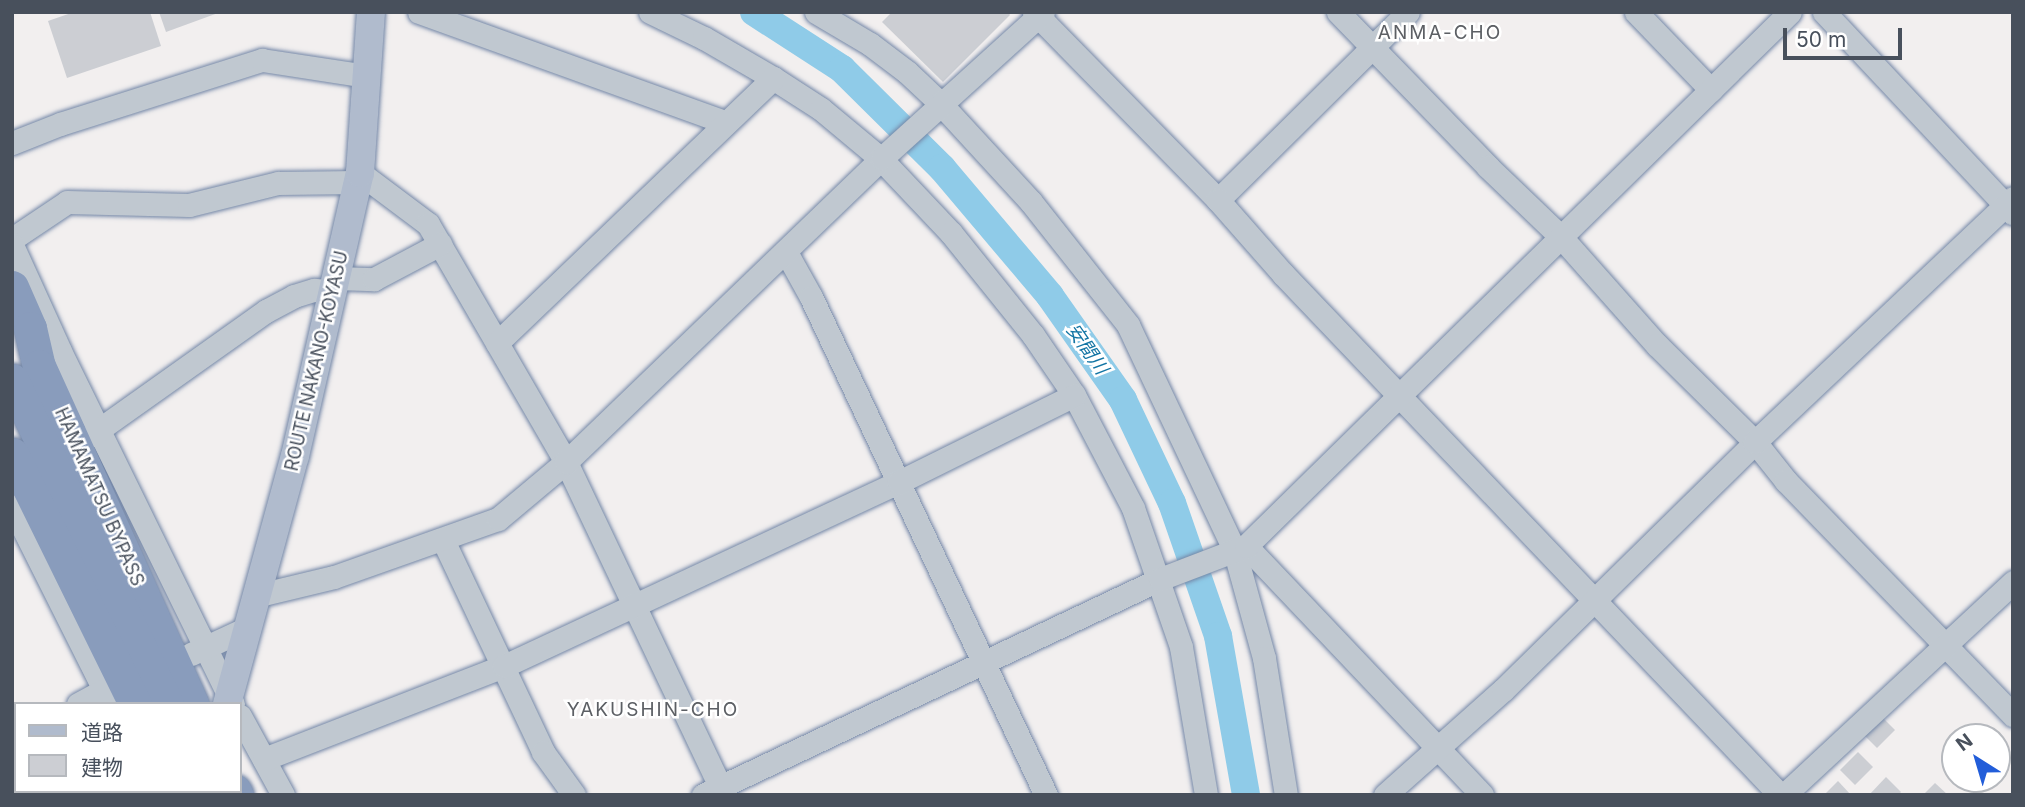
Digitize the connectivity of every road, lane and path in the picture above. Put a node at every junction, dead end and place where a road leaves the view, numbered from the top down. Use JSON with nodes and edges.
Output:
{"nodes":[{"id":1,"x":371,"y":12,"type":"edge"},
{"id":2,"x":419,"y":12,"type":"edge"},
{"id":3,"x":650,"y":12,"type":"edge"},
{"id":4,"x":816,"y":12,"type":"edge"},
{"id":5,"x":1338,"y":12,"type":"edge"},
{"id":6,"x":1408,"y":12,"type":"edge"},
{"id":7,"x":1636,"y":12,"type":"edge"},
{"id":8,"x":1790,"y":12,"type":"edge"},
{"id":9,"x":1824,"y":12,"type":"edge"},
{"id":10,"x":1038,"y":14,"type":"edge"},
{"id":11,"x":1373,"y":48,"type":"junction"},
{"id":12,"x":366,"y":76,"type":"junction"},
{"id":13,"x":774,"y":78,"type":"junction"},
{"id":14,"x":1711,"y":90,"type":"junction"},
{"id":15,"x":940,"y":104,"type":"junction"},
{"id":16,"x":725,"y":121,"type":"junction"},
{"id":17,"x":12,"y":143,"type":"edge"},
{"id":18,"x":881,"y":158,"type":"junction"},
{"id":19,"x":359,"y":177,"type":"junction"},
{"id":20,"x":1217,"y":200,"type":"junction"},
{"id":21,"x":2010,"y":206,"type":"edge"},
{"id":22,"x":1561,"y":237,"type":"junction"},
{"id":23,"x":12,"y":242,"type":"edge"},
{"id":24,"x":440,"y":244,"type":"junction"},
{"id":25,"x":786,"y":252,"type":"junction"},
{"id":26,"x":334,"y":285,"type":"junction"},
{"id":27,"x":12,"y":287,"type":"edge"},
{"id":28,"x":12,"y":310,"type":"edge"},
{"id":29,"x":497,"y":343,"type":"junction"},
{"id":30,"x":26,"y":373,"type":"edge"},
{"id":31,"x":1074,"y":395,"type":"junction"},
{"id":32,"x":1401,"y":396,"type":"junction"},
{"id":33,"x":94,"y":433,"type":"junction"},
{"id":34,"x":1755,"y":442,"type":"junction"},
{"id":35,"x":12,"y":454,"type":"edge"},
{"id":36,"x":566,"y":462,"type":"junction"},
{"id":37,"x":899,"y":482,"type":"junction"},
{"id":38,"x":13,"y":495,"type":"edge"},
{"id":39,"x":443,"y":540,"type":"junction"},
{"id":40,"x":1238,"y":548,"type":"junction"},
{"id":41,"x":1160,"y":580,"type":"junction"},
{"id":42,"x":2013,"y":582,"type":"edge"},
{"id":43,"x":259,"y":595,"type":"junction"},
{"id":44,"x":1596,"y":601,"type":"junction"},
{"id":45,"x":633,"y":603,"type":"junction"},
{"id":46,"x":247,"y":628,"type":"junction"},
{"id":47,"x":1948,"y":644,"type":"junction"},
{"id":48,"x":206,"y":649,"type":"junction"},
{"id":49,"x":182,"y":658,"type":"dead end"},
{"id":50,"x":983,"y":662,"type":"junction"},
{"id":51,"x":504,"y":666,"type":"junction"},
{"id":52,"x":116,"y":695,"type":"edge"},
{"id":53,"x":86,"y":702,"type":"edge"},
{"id":54,"x":166,"y":702,"type":"edge"},
{"id":55,"x":191,"y":702,"type":"edge"},
{"id":56,"x":231,"y":702,"type":"edge"},
{"id":57,"x":233,"y":702,"type":"edge"},
{"id":58,"x":2013,"y":715,"type":"edge"},
{"id":59,"x":242,"y":722,"type":"edge"},
{"id":60,"x":1437,"y":745,"type":"junction"},
{"id":61,"x":264,"y":759,"type":"junction"},
{"id":62,"x":716,"y":792,"type":"edge"},
{"id":63,"x":283,"y":795,"type":"edge"},
{"id":64,"x":574,"y":795,"type":"edge"},
{"id":65,"x":1046,"y":795,"type":"edge"},
{"id":66,"x":1206,"y":795,"type":"edge"},
{"id":67,"x":1286,"y":795,"type":"edge"},
{"id":68,"x":1385,"y":795,"type":"edge"},
{"id":69,"x":1482,"y":795,"type":"edge"},
{"id":70,"x":1782,"y":795,"type":"edge"}],
"edges":[{"from":1,"to":12,"type":"main road","name":"ROUTE NAKANO-KOYASU"},
{"from":2,"to":16,"type":"street"},
{"from":3,"to":13,"type":"street"},
{"from":4,"to":15,"type":"street"},
{"from":5,"to":11,"type":"street"},
{"from":6,"to":11,"type":"street"},
{"from":7,"to":14,"type":"street"},
{"from":8,"to":14,"type":"street"},
{"from":9,"to":21,"type":"street"},
{"from":10,"to":15,"type":"street"},
{"from":10,"to":20,"type":"street"},
{"from":11,"to":20,"type":"street"},
{"from":11,"to":22,"type":"street"},
{"from":12,"to":17,"type":"street"},
{"from":12,"to":19,"type":"main road","name":"ROUTE NAKANO-KOYASU"},
{"from":13,"to":16,"type":"street"},
{"from":13,"to":18,"type":"street"},
{"from":14,"to":22,"type":"street"},
{"from":15,"to":18,"type":"street"},
{"from":15,"to":40,"type":"street"},
{"from":16,"to":29,"type":"street"},
{"from":18,"to":25,"type":"street"},
{"from":18,"to":31,"type":"street"},
{"from":19,"to":23,"type":"street"},
{"from":19,"to":24,"type":"street"},
{"from":19,"to":26,"type":"main road","name":"ROUTE NAKANO-KOYASU"},
{"from":20,"to":32,"type":"street"},
{"from":21,"to":34,"type":"street"},
{"from":22,"to":32,"type":"street"},
{"from":22,"to":34,"type":"street"},
{"from":23,"to":33,"type":"street"},
{"from":24,"to":26,"type":"street"},
{"from":24,"to":29,"type":"street"},
{"from":25,"to":36,"type":"street"},
{"from":25,"to":37,"type":"street"},
{"from":26,"to":33,"type":"street"},
{"from":26,"to":43,"type":"main road","name":"ROUTE NAKANO-KOYASU"},
{"from":27,"to":30,"type":"highway","name":"HAMAMATSU BYPASS"},
{"from":28,"to":30,"type":"highway"},
{"from":29,"to":36,"type":"street"},
{"from":30,"to":54,"type":"highway","name":"HAMAMATSU BYPASS"},
{"from":30,"to":55,"type":"highway","name":"HAMAMATSU BYPASS"},
{"from":31,"to":37,"type":"street"},
{"from":31,"to":41,"type":"street"},
{"from":32,"to":40,"type":"street"},
{"from":32,"to":44,"type":"street"},
{"from":33,"to":48,"type":"street"},
{"from":34,"to":44,"type":"street"},
{"from":34,"to":47,"type":"street"},
{"from":35,"to":52,"type":"highway"},
{"from":36,"to":39,"type":"street"},
{"from":36,"to":45,"type":"street"},
{"from":37,"to":45,"type":"street"},
{"from":37,"to":50,"type":"street"},
{"from":38,"to":52,"type":"street"},
{"from":39,"to":43,"type":"street"},
{"from":39,"to":51,"type":"street"},
{"from":40,"to":41,"type":"street"},
{"from":40,"to":60,"type":"street"},
{"from":40,"to":67,"type":"street"},
{"from":41,"to":50,"type":"street"},
{"from":41,"to":66,"type":"street"},
{"from":42,"to":47,"type":"street"},
{"from":43,"to":46,"type":"main road","name":"ROUTE NAKANO-KOYASU"},
{"from":44,"to":60,"type":"street"},
{"from":44,"to":70,"type":"street"},
{"from":45,"to":51,"type":"street"},
{"from":45,"to":62,"type":"street"},
{"from":46,"to":48,"type":"street"},
{"from":46,"to":57,"type":"main road","name":"ROUTE NAKANO-KOYASU"},
{"from":47,"to":58,"type":"street"},
{"from":47,"to":70,"type":"street"},
{"from":48,"to":49,"type":"street"},
{"from":48,"to":56,"type":"street"},
{"from":50,"to":62,"type":"street"},
{"from":50,"to":65,"type":"street"},
{"from":51,"to":61,"type":"street"},
{"from":51,"to":64,"type":"street"},
{"from":52,"to":53,"type":"street"},
{"from":59,"to":61,"type":"street"},
{"from":60,"to":68,"type":"street"},
{"from":60,"to":69,"type":"street"},
{"from":61,"to":63,"type":"street"}]}
